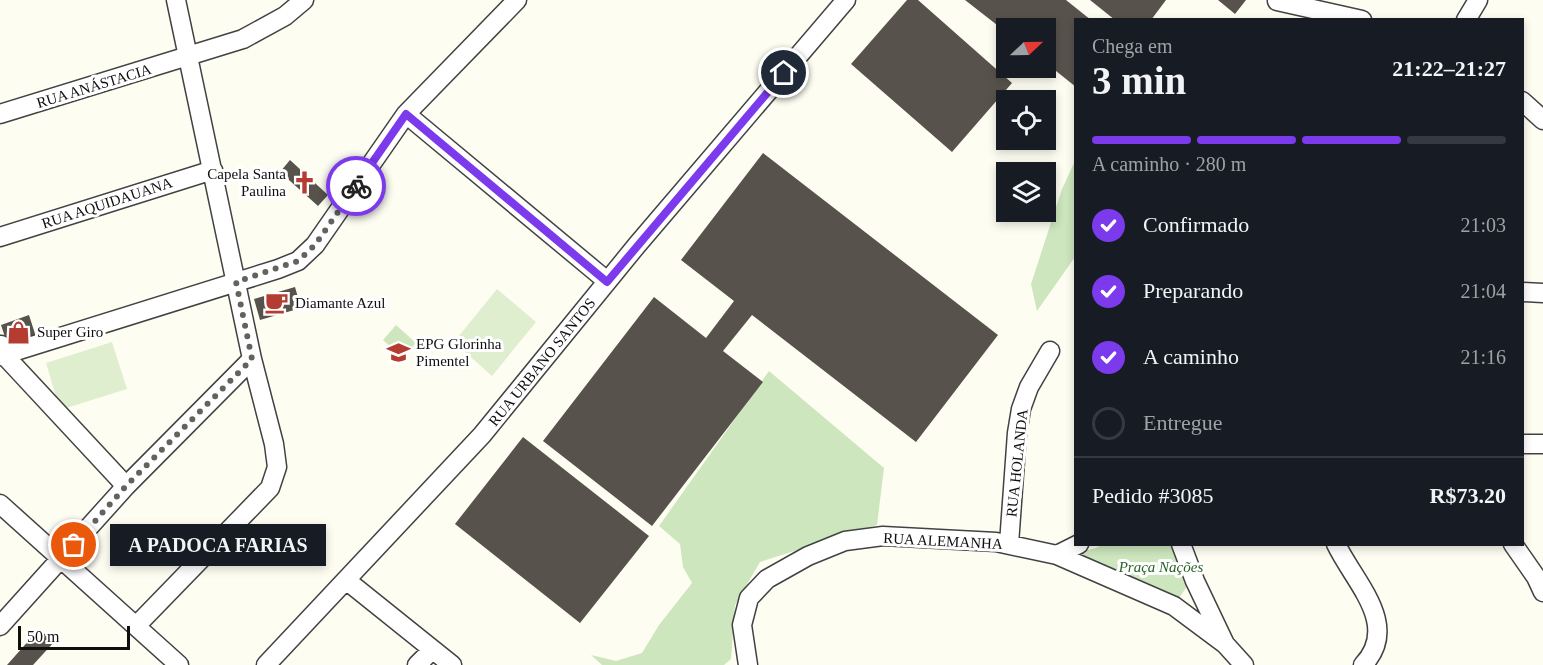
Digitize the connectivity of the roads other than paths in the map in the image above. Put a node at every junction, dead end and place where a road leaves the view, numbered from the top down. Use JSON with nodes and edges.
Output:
{"nodes":[{"id":1,"x":176,"y":0,"type":"edge"},
{"id":2,"x":304,"y":0,"type":"edge"},
{"id":3,"x":517,"y":0,"type":"edge"},
{"id":4,"x":846,"y":0,"type":"edge"},
{"id":5,"x":1478,"y":0,"type":"edge"},
{"id":6,"x":1276,"y":1,"type":"edge"},
{"id":7,"x":1325,"y":5,"type":"edge"},
{"id":8,"x":290,"y":8,"type":"edge"},
{"id":9,"x":1357,"y":18,"type":"edge"},
{"id":10,"x":1467,"y":18,"type":"edge"},
{"id":11,"x":188,"y":57,"type":"junction"},
{"id":12,"x":1524,"y":103,"type":"edge"},
{"id":13,"x":0,"y":114,"type":"edge"},
{"id":14,"x":406,"y":114,"type":"junction"},
{"id":15,"x":1543,"y":120,"type":"edge"},
{"id":16,"x":213,"y":170,"type":"junction"},
{"id":17,"x":0,"y":237,"type":"edge"},
{"id":18,"x":236,"y":282,"type":"junction"},
{"id":19,"x":607,"y":282,"type":"junction"},
{"id":20,"x":1524,"y":292,"type":"edge"},
{"id":21,"x":1543,"y":293,"type":"edge"},
{"id":22,"x":1050,"y":351,"type":"dead end"},
{"id":23,"x":1,"y":352,"type":"edge"},
{"id":24,"x":252,"y":359,"type":"junction"},
{"id":25,"x":1524,"y":444,"type":"edge"},
{"id":26,"x":1543,"y":444,"type":"edge"},
{"id":27,"x":126,"y":486,"type":"junction"},
{"id":28,"x":0,"y":504,"type":"edge"},
{"id":29,"x":1009,"y":544,"type":"junction"},
{"id":30,"x":1075,"y":546,"type":"edge"},
{"id":31,"x":1182,"y":546,"type":"edge"},
{"id":32,"x":1337,"y":546,"type":"edge"},
{"id":33,"x":1514,"y":546,"type":"edge"},
{"id":34,"x":1057,"y":555,"type":"junction"},
{"id":35,"x":60,"y":559,"type":"junction"},
{"id":36,"x":346,"y":580,"type":"junction"},
{"id":37,"x":1195,"y":581,"type":"junction"},
{"id":38,"x":1541,"y":583,"type":"edge"},
{"id":39,"x":1174,"y":606,"type":"junction"},
{"id":40,"x":0,"y":626,"type":"edge"},
{"id":41,"x":136,"y":626,"type":"junction"},
{"id":42,"x":1225,"y":644,"type":"junction"},
{"id":43,"x":432,"y":650,"type":"junction"},
{"id":44,"x":179,"y":665,"type":"edge"},
{"id":45,"x":266,"y":665,"type":"edge"},
{"id":46,"x":417,"y":665,"type":"edge"},
{"id":47,"x":452,"y":665,"type":"edge"},
{"id":48,"x":748,"y":665,"type":"edge"},
{"id":49,"x":1244,"y":665,"type":"edge"},
{"id":50,"x":1363,"y":665,"type":"edge"}],
"edges":[{"from":1,"to":11,"type":"street"},
{"from":2,"to":8,"type":"street","name":"RUA ANÁSTACIA"},
{"from":3,"to":14,"type":"street"},
{"from":4,"to":19,"type":"street","name":"RUA URBANO SANTOS"},
{"from":5,"to":10,"type":"street"},
{"from":6,"to":7,"type":"street"},
{"from":7,"to":9,"type":"street"},
{"from":8,"to":11,"type":"street","name":"RUA ANÁSTACIA"},
{"from":11,"to":13,"type":"street","name":"RUA ANÁSTACIA"},
{"from":11,"to":16,"type":"street"},
{"from":12,"to":15,"type":"street"},
{"from":14,"to":18,"type":"street"},
{"from":14,"to":19,"type":"street"},
{"from":16,"to":17,"type":"street","name":"RUA AQUIDAUANA"},
{"from":16,"to":18,"type":"street"},
{"from":18,"to":23,"type":"street"},
{"from":18,"to":24,"type":"street"},
{"from":19,"to":36,"type":"street","name":"RUA URBANO SANTOS"},
{"from":20,"to":21,"type":"street"},
{"from":22,"to":29,"type":"street","name":"RUA HOLANDA"},
{"from":23,"to":27,"type":"street"},
{"from":24,"to":27,"type":"street"},
{"from":24,"to":41,"type":"street"},
{"from":25,"to":26,"type":"street"},
{"from":27,"to":35,"type":"street"},
{"from":28,"to":35,"type":"street"},
{"from":29,"to":34,"type":"street","name":"RUA ALEMANHA"},
{"from":29,"to":48,"type":"street","name":"RUA ALEMANHA"},
{"from":30,"to":34,"type":"street"},
{"from":31,"to":37,"type":"street"},
{"from":32,"to":50,"type":"street"},
{"from":33,"to":38,"type":"street"},
{"from":34,"to":39,"type":"street","name":"RUA ALEMANHA"},
{"from":35,"to":40,"type":"street"},
{"from":35,"to":41,"type":"street"},
{"from":36,"to":43,"type":"street"},
{"from":36,"to":45,"type":"street","name":"RUA URBANO SANTOS"},
{"from":37,"to":39,"type":"street"},
{"from":37,"to":42,"type":"street"},
{"from":39,"to":42,"type":"street","name":"RUA ALEMANHA"},
{"from":41,"to":44,"type":"street"},
{"from":42,"to":49,"type":"street"},
{"from":43,"to":46,"type":"street"},
{"from":43,"to":47,"type":"street"}]}
